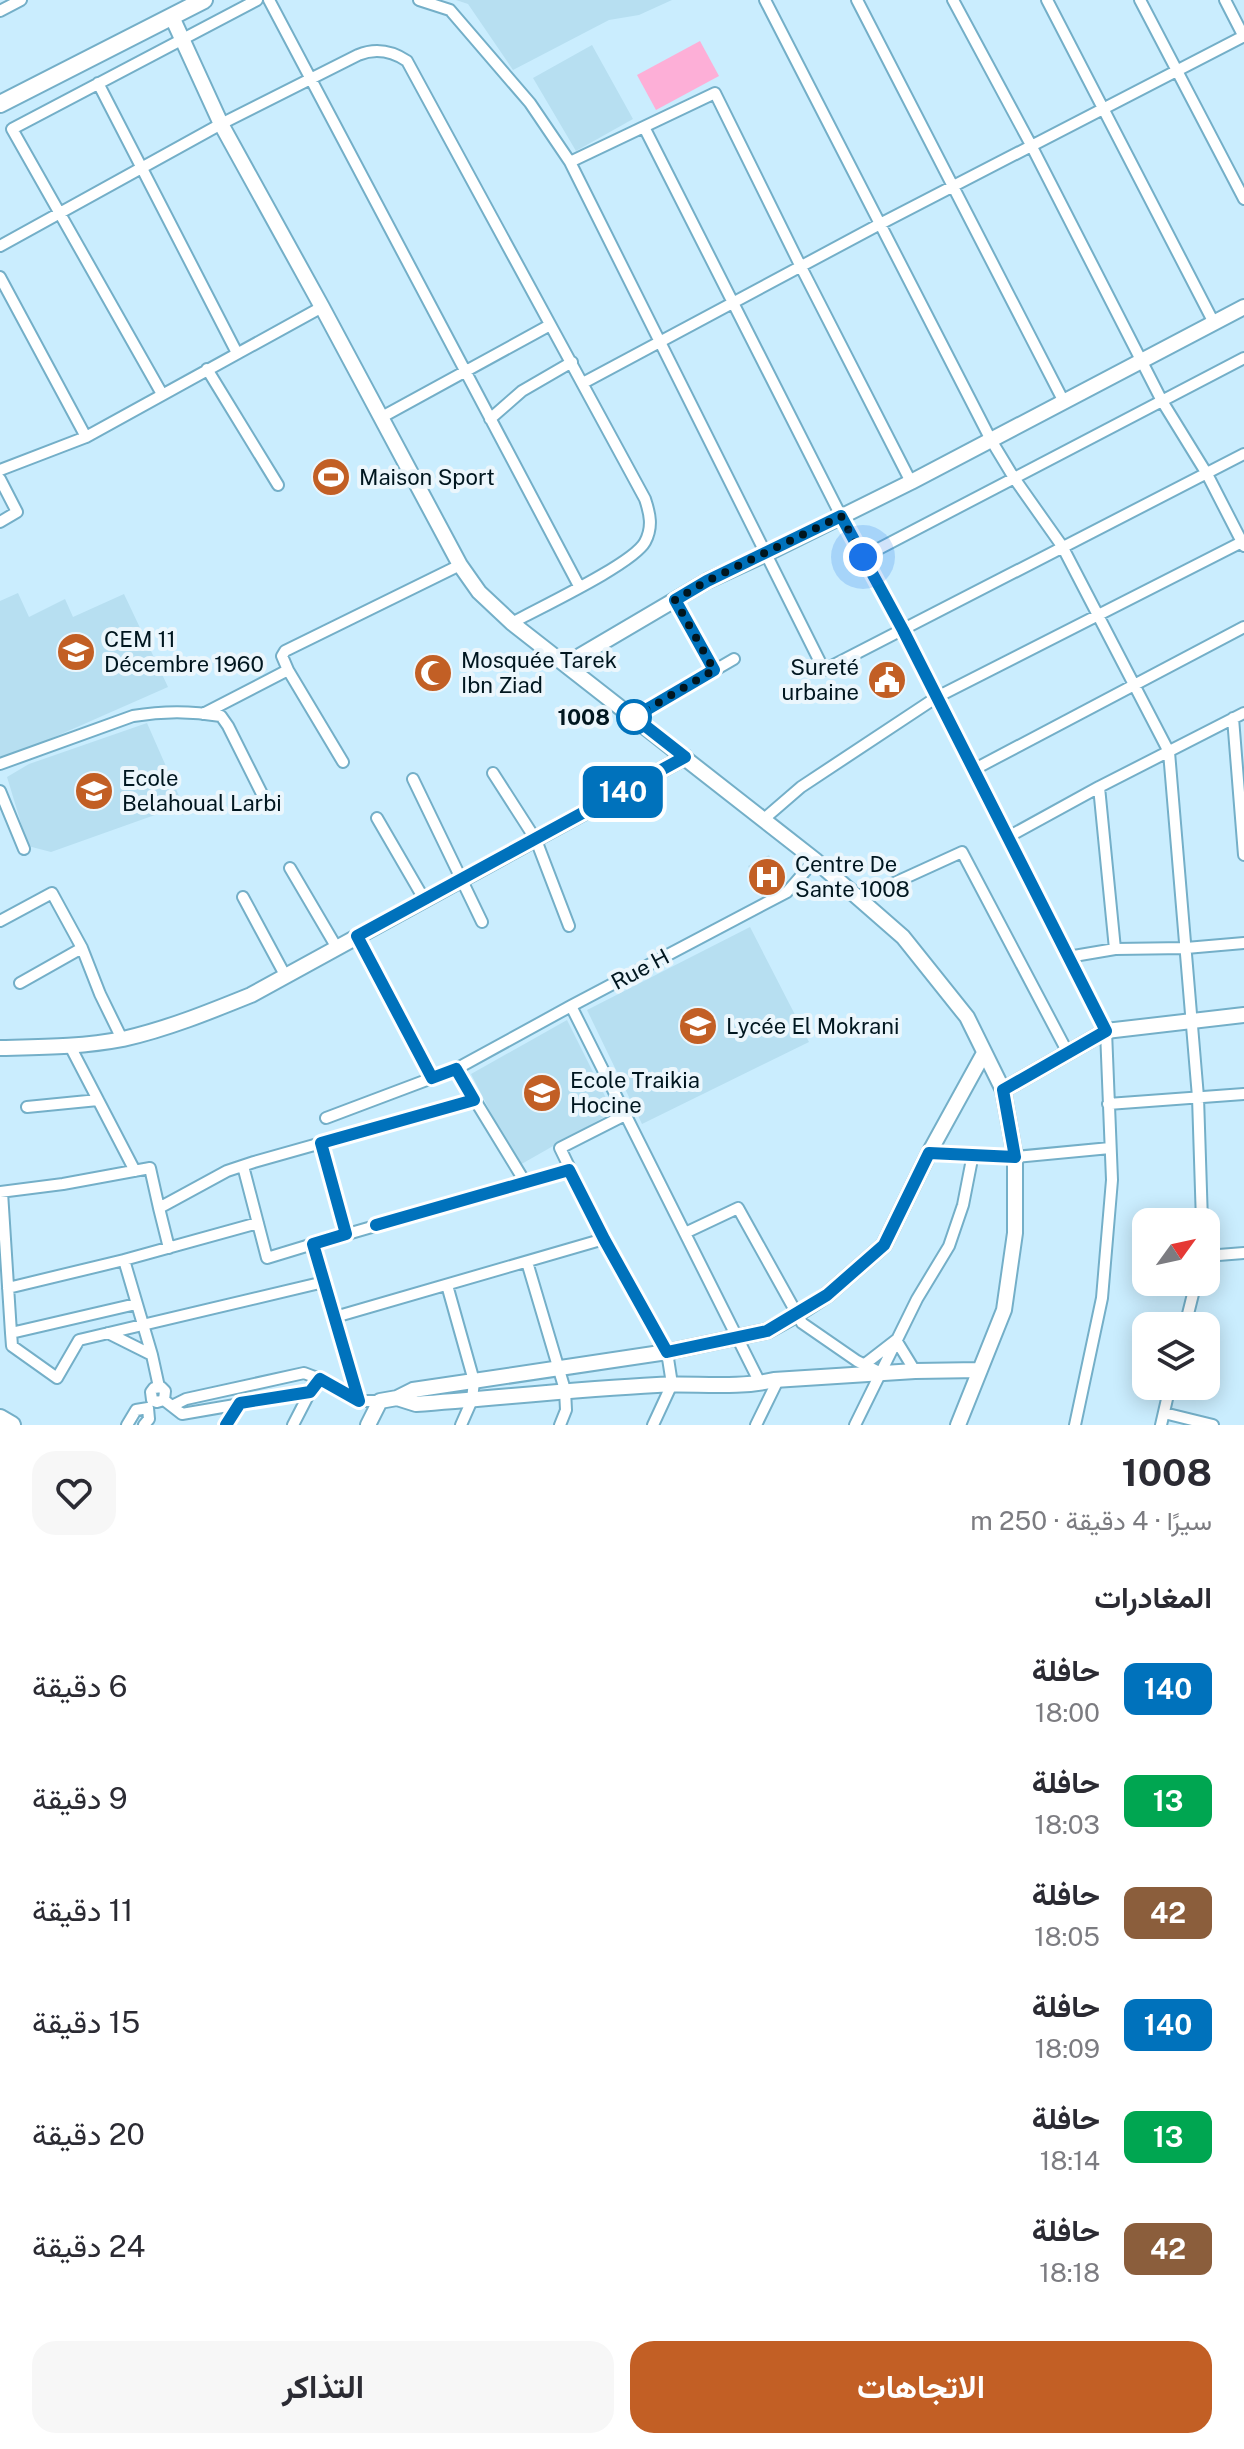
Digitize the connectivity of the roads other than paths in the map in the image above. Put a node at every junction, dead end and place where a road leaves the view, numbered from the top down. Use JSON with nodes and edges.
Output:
{"nodes":[{"id":1,"x":21,"y":0,"type":"edge"},
{"id":2,"x":257,"y":0,"type":"edge"},
{"id":3,"x":269,"y":0,"type":"edge"},
{"id":4,"x":419,"y":0,"type":"edge"},
{"id":5,"x":765,"y":0,"type":"edge"},
{"id":6,"x":857,"y":0,"type":"edge"},
{"id":7,"x":953,"y":0,"type":"edge"},
{"id":8,"x":1047,"y":0,"type":"edge"},
{"id":9,"x":1140,"y":0,"type":"edge"},
{"id":10,"x":1225,"y":0,"type":"edge"},
{"id":11,"x":197,"y":1,"type":"edge"},
{"id":12,"x":6,"y":6,"type":"edge"},
{"id":13,"x":172,"y":17,"type":"junction"},
{"id":14,"x":1244,"y":36,"type":"edge"},
{"id":15,"x":182,"y":40,"type":"junction"},
{"id":16,"x":1176,"y":71,"type":"junction"},
{"id":17,"x":311,"y":79,"type":"junction"},
{"id":18,"x":98,"y":83,"type":"junction"},
{"id":19,"x":0,"y":104,"type":"edge"},
{"id":20,"x":1103,"y":108,"type":"junction"},
{"id":21,"x":221,"y":124,"type":"junction"},
{"id":22,"x":644,"y":127,"type":"junction"},
{"id":23,"x":1031,"y":145,"type":"junction"},
{"id":24,"x":570,"y":162,"type":"junction"},
{"id":25,"x":143,"y":169,"type":"junction"},
{"id":26,"x":953,"y":186,"type":"junction"},
{"id":27,"x":1244,"y":199,"type":"edge"},
{"id":28,"x":59,"y":214,"type":"junction"},
{"id":29,"x":880,"y":224,"type":"junction"},
{"id":30,"x":0,"y":246,"type":"edge"},
{"id":31,"x":801,"y":267,"type":"junction"},
{"id":32,"x":0,"y":277,"type":"edge"},
{"id":33,"x":732,"y":303,"type":"junction"},
{"id":34,"x":322,"y":307,"type":"junction"},
{"id":35,"x":1244,"y":307,"type":"edge"},
{"id":36,"x":1214,"y":323,"type":"junction"},
{"id":37,"x":550,"y":325,"type":"junction"},
{"id":38,"x":660,"y":341,"type":"junction"},
{"id":39,"x":237,"y":353,"type":"junction"},
{"id":40,"x":1244,"y":358,"type":"edge"},
{"id":41,"x":1141,"y":361,"type":"junction"},
{"id":42,"x":572,"y":362,"type":"junction"},
{"id":43,"x":207,"y":369,"type":"junction"},
{"id":44,"x":465,"y":372,"type":"junction"},
{"id":45,"x":583,"y":383,"type":"junction"},
{"id":46,"x":162,"y":394,"type":"junction"},
{"id":47,"x":1162,"y":401,"type":"junction"},
{"id":48,"x":1064,"y":402,"type":"junction"},
{"id":49,"x":382,"y":417,"type":"junction"},
{"id":50,"x":490,"y":419,"type":"junction"},
{"id":51,"x":86,"y":437,"type":"junction"},
{"id":52,"x":991,"y":440,"type":"junction"},
{"id":53,"x":1244,"y":454,"type":"edge"},
{"id":54,"x":0,"y":470,"type":"edge"},
{"id":55,"x":1207,"y":474,"type":"junction"},
{"id":56,"x":1014,"y":478,"type":"junction"},
{"id":57,"x":0,"y":479,"type":"edge"},
{"id":58,"x":911,"y":482,"type":"junction"},
{"id":59,"x":278,"y":485,"type":"dead end"},
{"id":60,"x":841,"y":516,"type":"junction"},
{"id":61,"x":0,"y":522,"type":"edge"},
{"id":62,"x":1243,"y":543,"type":"edge"},
{"id":63,"x":1062,"y":546,"type":"junction"},
{"id":64,"x":766,"y":554,"type":"junction"},
{"id":65,"x":863,"y":557,"type":"junction"},
{"id":66,"x":460,"y":565,"type":"junction"},
{"id":67,"x":579,"y":586,"type":"junction"},
{"id":68,"x":675,"y":600,"type":"junction"},
{"id":69,"x":1096,"y":615,"type":"junction"},
{"id":70,"x":512,"y":623,"type":"junction"},
{"id":71,"x":1244,"y":627,"type":"edge"},
{"id":72,"x":903,"y":630,"type":"junction"},
{"id":73,"x":734,"y":659,"type":"dead end"},
{"id":74,"x":566,"y":664,"type":"junction"},
{"id":75,"x":288,"y":670,"type":"junction"},
{"id":76,"x":714,"y":670,"type":"junction"},
{"id":77,"x":1133,"y":684,"type":"junction"},
{"id":78,"x":937,"y":697,"type":"junction"},
{"id":79,"x":203,"y":714,"type":"junction"},
{"id":80,"x":1239,"y":715,"type":"edge"},
{"id":81,"x":634,"y":717,"type":"junction"},
{"id":82,"x":1169,"y":752,"type":"junction"},
{"id":83,"x":685,"y":757,"type":"junction"},
{"id":84,"x":343,"y":762,"type":"dead end"},
{"id":85,"x":0,"y":764,"type":"edge"},
{"id":86,"x":973,"y":770,"type":"junction"},
{"id":87,"x":493,"y":773,"type":"dead end"},
{"id":88,"x":413,"y":779,"type":"dead end"},
{"id":89,"x":1099,"y":787,"type":"junction"},
{"id":90,"x":0,"y":791,"type":"edge"},
{"id":91,"x":263,"y":796,"type":"dead end"},
{"id":92,"x":377,"y":818,"type":"dead end"},
{"id":93,"x":764,"y":819,"type":"junction"},
{"id":94,"x":1008,"y":837,"type":"junction"},
{"id":95,"x":536,"y":840,"type":"junction"},
{"id":96,"x":24,"y":849,"type":"dead end"},
{"id":97,"x":1244,"y":855,"type":"edge"},
{"id":98,"x":815,"y":860,"type":"junction"},
{"id":99,"x":290,"y":868,"type":"dead end"},
{"id":100,"x":463,"y":881,"type":"junction"},
{"id":101,"x":243,"y":897,"type":"dead end"},
{"id":102,"x":424,"y":899,"type":"junction"},
{"id":103,"x":859,"y":899,"type":"junction"},
{"id":104,"x":0,"y":921,"type":"edge"},
{"id":105,"x":482,"y":922,"type":"dead end"},
{"id":106,"x":569,"y":926,"type":"dead end"},
{"id":107,"x":357,"y":936,"type":"junction"},
{"id":108,"x":1244,"y":943,"type":"edge"},
{"id":109,"x":82,"y":948,"type":"junction"},
{"id":110,"x":337,"y":948,"type":"junction"},
{"id":111,"x":1186,"y":948,"type":"junction"},
{"id":112,"x":1115,"y":949,"type":"junction"},
{"id":113,"x":1068,"y":957,"type":"junction"},
{"id":114,"x":285,"y":975,"type":"junction"},
{"id":115,"x":20,"y":983,"type":"dead end"},
{"id":116,"x":571,"y":1006,"type":"junction"},
{"id":117,"x":1244,"y":1015,"type":"edge"},
{"id":118,"x":1191,"y":1020,"type":"junction"},
{"id":119,"x":1106,"y":1031,"type":"junction"},
{"id":120,"x":122,"y":1039,"type":"junction"},
{"id":121,"x":70,"y":1046,"type":"junction"},
{"id":122,"x":0,"y":1048,"type":"edge"},
{"id":123,"x":984,"y":1053,"type":"junction"},
{"id":124,"x":1068,"y":1053,"type":"junction"},
{"id":125,"x":456,"y":1069,"type":"junction"},
{"id":126,"x":432,"y":1078,"type":"junction"},
{"id":127,"x":1003,"y":1090,"type":"junction"},
{"id":128,"x":1244,"y":1094,"type":"edge"},
{"id":129,"x":1198,"y":1097,"type":"junction"},
{"id":130,"x":98,"y":1100,"type":"junction"},
{"id":131,"x":474,"y":1100,"type":"junction"},
{"id":132,"x":1108,"y":1104,"type":"junction"},
{"id":133,"x":27,"y":1107,"type":"dead end"},
{"id":134,"x":625,"y":1115,"type":"junction"},
{"id":135,"x":326,"y":1118,"type":"dead end"},
{"id":136,"x":321,"y":1143,"type":"junction"},
{"id":137,"x":1110,"y":1148,"type":"junction"},
{"id":138,"x":929,"y":1153,"type":"junction"},
{"id":139,"x":973,"y":1154,"type":"junction"},
{"id":140,"x":1015,"y":1157,"type":"junction"},
{"id":141,"x":243,"y":1166,"type":"junction"},
{"id":142,"x":569,"y":1170,"type":"junction"},
{"id":143,"x":135,"y":1171,"type":"junction"},
{"id":144,"x":525,"y":1182,"type":"junction"},
{"id":145,"x":1,"y":1192,"type":"edge"},
{"id":146,"x":159,"y":1208,"type":"junction"},
{"id":147,"x":1202,"y":1208,"type":"edge"},
{"id":148,"x":258,"y":1223,"type":"junction"},
{"id":149,"x":685,"y":1233,"type":"junction"},
{"id":150,"x":346,"y":1234,"type":"junction"},
{"id":151,"x":604,"y":1239,"type":"junction"},
{"id":152,"x":313,"y":1244,"type":"junction"},
{"id":153,"x":169,"y":1248,"type":"junction"},
{"id":154,"x":1244,"y":1253,"type":"edge"},
{"id":155,"x":1220,"y":1255,"type":"edge"},
{"id":156,"x":124,"y":1260,"type":"junction"},
{"id":157,"x":527,"y":1262,"type":"junction"},
{"id":158,"x":324,"y":1282,"type":"junction"},
{"id":159,"x":447,"y":1285,"type":"junction"},
{"id":160,"x":5,"y":1291,"type":"edge"},
{"id":161,"x":136,"y":1304,"type":"junction"},
{"id":162,"x":796,"y":1315,"type":"junction"},
{"id":163,"x":335,"y":1317,"type":"junction"},
{"id":164,"x":142,"y":1326,"type":"junction"},
{"id":165,"x":11,"y":1333,"type":"junction"},
{"id":166,"x":108,"y":1333,"type":"junction"},
{"id":167,"x":738,"y":1337,"type":"junction"},
{"id":168,"x":896,"y":1340,"type":"junction"},
{"id":169,"x":667,"y":1352,"type":"junction"},
{"id":170,"x":152,"y":1355,"type":"junction"},
{"id":171,"x":865,"y":1364,"type":"junction"},
{"id":172,"x":558,"y":1370,"type":"junction"},
{"id":173,"x":980,"y":1370,"type":"junction"},
{"id":174,"x":915,"y":1371,"type":"junction"},
{"id":175,"x":881,"y":1373,"type":"junction"},
{"id":176,"x":320,"y":1379,"type":"junction"},
{"id":177,"x":778,"y":1380,"type":"junction"},
{"id":178,"x":474,"y":1381,"type":"junction"},
{"id":179,"x":760,"y":1383,"type":"junction"},
{"id":180,"x":672,"y":1384,"type":"junction"},
{"id":181,"x":565,"y":1390,"type":"junction"},
{"id":182,"x":310,"y":1392,"type":"junction"},
{"id":183,"x":397,"y":1398,"type":"junction"},
{"id":184,"x":472,"y":1400,"type":"junction"},
{"id":185,"x":1167,"y":1400,"type":"edge"},
{"id":186,"x":359,"y":1401,"type":"junction"},
{"id":187,"x":380,"y":1401,"type":"junction"},
{"id":188,"x":240,"y":1403,"type":"junction"},
{"id":189,"x":156,"y":1412,"type":"edge"},
{"id":190,"x":1164,"y":1413,"type":"junction"},
{"id":191,"x":0,"y":1418,"type":"edge"},
{"id":192,"x":12,"y":1425,"type":"edge"},
{"id":193,"x":127,"y":1425,"type":"edge"},
{"id":194,"x":226,"y":1425,"type":"edge"},
{"id":195,"x":293,"y":1425,"type":"edge"},
{"id":196,"x":368,"y":1425,"type":"edge"},
{"id":197,"x":461,"y":1425,"type":"edge"},
{"id":198,"x":560,"y":1425,"type":"edge"},
{"id":199,"x":653,"y":1425,"type":"edge"},
{"id":200,"x":756,"y":1425,"type":"edge"},
{"id":201,"x":855,"y":1425,"type":"edge"},
{"id":202,"x":958,"y":1425,"type":"edge"},
{"id":203,"x":1075,"y":1425,"type":"edge"},
{"id":204,"x":1161,"y":1425,"type":"edge"},
{"id":205,"x":1213,"y":1425,"type":"edge"}],
"edges":[{"from":1,"to":12,"type":"street"},
{"from":2,"to":15,"type":"street"},
{"from":3,"to":17,"type":"street"},
{"from":4,"to":24,"type":"street"},
{"from":5,"to":29,"type":"street"},
{"from":6,"to":26,"type":"street"},
{"from":7,"to":23,"type":"street"},
{"from":8,"to":20,"type":"street"},
{"from":9,"to":16,"type":"street"},
{"from":10,"to":14,"type":"street"},
{"from":11,"to":13,"type":"main road"},
{"from":13,"to":15,"type":"street"},
{"from":13,"to":19,"type":"main road"},
{"from":14,"to":16,"type":"street"},
{"from":15,"to":18,"type":"street"},
{"from":15,"to":21,"type":"street"},
{"from":16,"to":20,"type":"street"},
{"from":16,"to":27,"type":"street"},
{"from":17,"to":21,"type":"street"},
{"from":17,"to":37,"type":"street"},
{"from":17,"to":44,"type":"street"},
{"from":18,"to":25,"type":"street"},
{"from":18,"to":28,"type":"street"},
{"from":20,"to":23,"type":"street"},
{"from":20,"to":36,"type":"street"},
{"from":21,"to":25,"type":"street"},
{"from":21,"to":34,"type":"street"},
{"from":22,"to":24,"type":"street"},
{"from":22,"to":31,"type":"street"},
{"from":22,"to":33,"type":"street"},
{"from":23,"to":26,"type":"street"},
{"from":23,"to":41,"type":"street"},
{"from":24,"to":38,"type":"street"},
{"from":25,"to":28,"type":"street"},
{"from":25,"to":39,"type":"street"},
{"from":26,"to":29,"type":"street"},
{"from":26,"to":48,"type":"street"},
{"from":28,"to":30,"type":"street"},
{"from":28,"to":46,"type":"street"},
{"from":29,"to":31,"type":"street"},
{"from":29,"to":52,"type":"street"},
{"from":31,"to":33,"type":"street"},
{"from":31,"to":58,"type":"street"},
{"from":32,"to":51,"type":"street"},
{"from":33,"to":38,"type":"street"},
{"from":33,"to":60,"type":"street"},
{"from":34,"to":39,"type":"street"},
{"from":34,"to":49,"type":"street"},
{"from":35,"to":36,"type":"street"},
{"from":36,"to":41,"type":"street"},
{"from":37,"to":42,"type":"street"},
{"from":37,"to":44,"type":"street"},
{"from":38,"to":45,"type":"street"},
{"from":38,"to":64,"type":"street"},
{"from":39,"to":43,"type":"street"},
{"from":40,"to":47,"type":"street"},
{"from":41,"to":47,"type":"street"},
{"from":41,"to":48,"type":"street"},
{"from":42,"to":45,"type":"street"},
{"from":42,"to":50,"type":"street"},
{"from":43,"to":46,"type":"street"},
{"from":43,"to":59,"type":"street"},
{"from":44,"to":49,"type":"street"},
{"from":44,"to":50,"type":"street"},
{"from":45,"to":67,"type":"street"},
{"from":46,"to":51,"type":"street"},
{"from":47,"to":55,"type":"street"},
{"from":47,"to":56,"type":"street"},
{"from":48,"to":52,"type":"street"},
{"from":49,"to":66,"type":"street"},
{"from":50,"to":67,"type":"street"},
{"from":51,"to":54,"type":"street"},
{"from":52,"to":56,"type":"street"},
{"from":52,"to":58,"type":"street"},
{"from":53,"to":55,"type":"street"},
{"from":55,"to":62,"type":"street"},
{"from":55,"to":63,"type":"street"},
{"from":56,"to":63,"type":"street"},
{"from":56,"to":65,"type":"street"},
{"from":57,"to":61,"type":"street"},
{"from":58,"to":60,"type":"street"},
{"from":60,"to":64,"type":"street"},
{"from":60,"to":65,"type":"street"},
{"from":62,"to":69,"type":"street"},
{"from":63,"to":69,"type":"street"},
{"from":63,"to":72,"type":"street"},
{"from":64,"to":68,"type":"street"},
{"from":64,"to":72,"type":"street"},
{"from":65,"to":72,"type":"street"},
{"from":66,"to":70,"type":"street"},
{"from":66,"to":75,"type":"street"},
{"from":67,"to":70,"type":"street"},
{"from":68,"to":74,"type":"street"},
{"from":68,"to":76,"type":"street"},
{"from":69,"to":77,"type":"street"},
{"from":69,"to":78,"type":"street"},
{"from":70,"to":74,"type":"street"},
{"from":71,"to":77,"type":"street"},
{"from":72,"to":78,"type":"street"},
{"from":73,"to":76,"type":"street"},
{"from":74,"to":81,"type":"street"},
{"from":75,"to":79,"type":"street"},
{"from":75,"to":84,"type":"street"},
{"from":76,"to":81,"type":"street"},
{"from":77,"to":82,"type":"street"},
{"from":77,"to":86,"type":"street"},
{"from":78,"to":86,"type":"street"},
{"from":78,"to":93,"type":"street"},
{"from":79,"to":85,"type":"street"},
{"from":79,"to":91,"type":"street"},
{"from":80,"to":82,"type":"street"},
{"from":80,"to":97,"type":"street"},
{"from":81,"to":83,"type":"street"},
{"from":82,"to":89,"type":"street"},
{"from":82,"to":111,"type":"street"},
{"from":83,"to":93,"type":"street"},
{"from":83,"to":95,"type":"street"},
{"from":86,"to":94,"type":"street"},
{"from":87,"to":95,"type":"street"},
{"from":88,"to":100,"type":"street"},
{"from":89,"to":94,"type":"street"},
{"from":89,"to":112,"type":"street"},
{"from":90,"to":96,"type":"street"},
{"from":92,"to":102,"type":"street"},
{"from":93,"to":98,"type":"street"},
{"from":94,"to":113,"type":"street"},
{"from":95,"to":100,"type":"street"},
{"from":95,"to":106,"type":"street"},
{"from":98,"to":103,"type":"street"},
{"from":98,"to":116,"type":"street","name":"Rue H"},
{"from":99,"to":110,"type":"street"},
{"from":100,"to":102,"type":"street"},
{"from":100,"to":105,"type":"street"},
{"from":101,"to":114,"type":"street"},
{"from":102,"to":107,"type":"street"},
{"from":103,"to":123,"type":"street"},
{"from":103,"to":124,"type":"street"},
{"from":104,"to":109,"type":"street"},
{"from":107,"to":110,"type":"street"},
{"from":107,"to":126,"type":"street"},
{"from":108,"to":111,"type":"street"},
{"from":109,"to":115,"type":"street"},
{"from":109,"to":120,"type":"street"},
{"from":110,"to":114,"type":"street"},
{"from":111,"to":112,"type":"street"},
{"from":111,"to":118,"type":"street"},
{"from":112,"to":113,"type":"street"},
{"from":113,"to":119,"type":"street"},
{"from":114,"to":120,"type":"street"},
{"from":116,"to":125,"type":"street","name":"Rue H"},
{"from":116,"to":134,"type":"street"},
{"from":117,"to":118,"type":"street"},
{"from":118,"to":119,"type":"street"},
{"from":118,"to":129,"type":"street"},
{"from":119,"to":124,"type":"street"},
{"from":119,"to":132,"type":"street"},
{"from":120,"to":121,"type":"street"},
{"from":121,"to":122,"type":"street"},
{"from":121,"to":130,"type":"street"},
{"from":123,"to":127,"type":"street"},
{"from":123,"to":138,"type":"street"},
{"from":124,"to":127,"type":"street"},
{"from":125,"to":126,"type":"street","name":"Rue H"},
{"from":125,"to":131,"type":"street"},
{"from":126,"to":135,"type":"street","name":"Rue H"},
{"from":127,"to":140,"type":"street"},
{"from":128,"to":129,"type":"street"},
{"from":129,"to":132,"type":"street"},
{"from":129,"to":147,"type":"street"},
{"from":130,"to":133,"type":"street"},
{"from":130,"to":143,"type":"street"},
{"from":131,"to":136,"type":"street"},
{"from":131,"to":144,"type":"street"},
{"from":132,"to":137,"type":"street"},
{"from":134,"to":142,"type":"street"},
{"from":134,"to":149,"type":"street"},
{"from":136,"to":141,"type":"street"},
{"from":136,"to":150,"type":"street"},
{"from":137,"to":140,"type":"street"},
{"from":137,"to":203,"type":"street"},
{"from":138,"to":139,"type":"street"},
{"from":138,"to":162,"type":"street"},
{"from":139,"to":140,"type":"street"},
{"from":139,"to":168,"type":"street"},
{"from":140,"to":173,"type":"street"},
{"from":141,"to":146,"type":"street"},
{"from":141,"to":148,"type":"street"},
{"from":142,"to":144,"type":"street"},
{"from":142,"to":151,"type":"street"},
{"from":143,"to":145,"type":"street"},
{"from":143,"to":146,"type":"street"},
{"from":144,"to":150,"type":"street"},
{"from":145,"to":160,"type":"street"},
{"from":146,"to":153,"type":"street"},
{"from":148,"to":152,"type":"street"},
{"from":148,"to":153,"type":"street"},
{"from":149,"to":162,"type":"street"},
{"from":149,"to":167,"type":"street"},
{"from":150,"to":152,"type":"street"},
{"from":151,"to":157,"type":"street"},
{"from":151,"to":169,"type":"street"},
{"from":152,"to":158,"type":"street"},
{"from":153,"to":156,"type":"street"},
{"from":154,"to":155,"type":"street"},
{"from":156,"to":160,"type":"street"},
{"from":156,"to":161,"type":"street"},
{"from":157,"to":159,"type":"street"},
{"from":157,"to":172,"type":"street"},
{"from":158,"to":163,"type":"street"},
{"from":158,"to":164,"type":"street"},
{"from":159,"to":163,"type":"street"},
{"from":159,"to":178,"type":"street"},
{"from":160,"to":165,"type":"street"},
{"from":161,"to":164,"type":"street"},
{"from":161,"to":165,"type":"street"},
{"from":162,"to":167,"type":"street"},
{"from":162,"to":171,"type":"street"},
{"from":163,"to":186,"type":"street"},
{"from":164,"to":166,"type":"street"},
{"from":164,"to":170,"type":"street"},
{"from":165,"to":166,"type":"street"},
{"from":166,"to":170,"type":"street"},
{"from":167,"to":169,"type":"street"},
{"from":167,"to":179,"type":"street"},
{"from":168,"to":171,"type":"street"},
{"from":168,"to":174,"type":"street"},
{"from":168,"to":175,"type":"street"},
{"from":169,"to":172,"type":"street"},
{"from":169,"to":180,"type":"street"},
{"from":170,"to":189,"type":"street"},
{"from":171,"to":175,"type":"street"},
{"from":172,"to":178,"type":"street"},
{"from":172,"to":181,"type":"street"},
{"from":173,"to":174,"type":"street"},
{"from":173,"to":202,"type":"street"},
{"from":174,"to":175,"type":"street"},
{"from":175,"to":177,"type":"street"},
{"from":175,"to":201,"type":"street"},
{"from":176,"to":182,"type":"street"},
{"from":176,"to":186,"type":"street"},
{"from":176,"to":189,"type":"street"},
{"from":177,"to":179,"type":"street"},
{"from":177,"to":200,"type":"street"},
{"from":178,"to":183,"type":"street"},
{"from":178,"to":184,"type":"street"},
{"from":179,"to":180,"type":"street"},
{"from":180,"to":181,"type":"street"},
{"from":180,"to":199,"type":"street"},
{"from":181,"to":184,"type":"street"},
{"from":181,"to":198,"type":"street"},
{"from":182,"to":188,"type":"street"},
{"from":182,"to":195,"type":"street"},
{"from":183,"to":184,"type":"street"},
{"from":183,"to":187,"type":"street"},
{"from":184,"to":197,"type":"street"},
{"from":185,"to":190,"type":"street"},
{"from":186,"to":187,"type":"street"},
{"from":187,"to":196,"type":"street"},
{"from":188,"to":189,"type":"street"},
{"from":188,"to":194,"type":"street"},
{"from":189,"to":193,"type":"street"},
{"from":190,"to":204,"type":"street"},
{"from":190,"to":205,"type":"street"},
{"from":191,"to":192,"type":"main road"}]}
